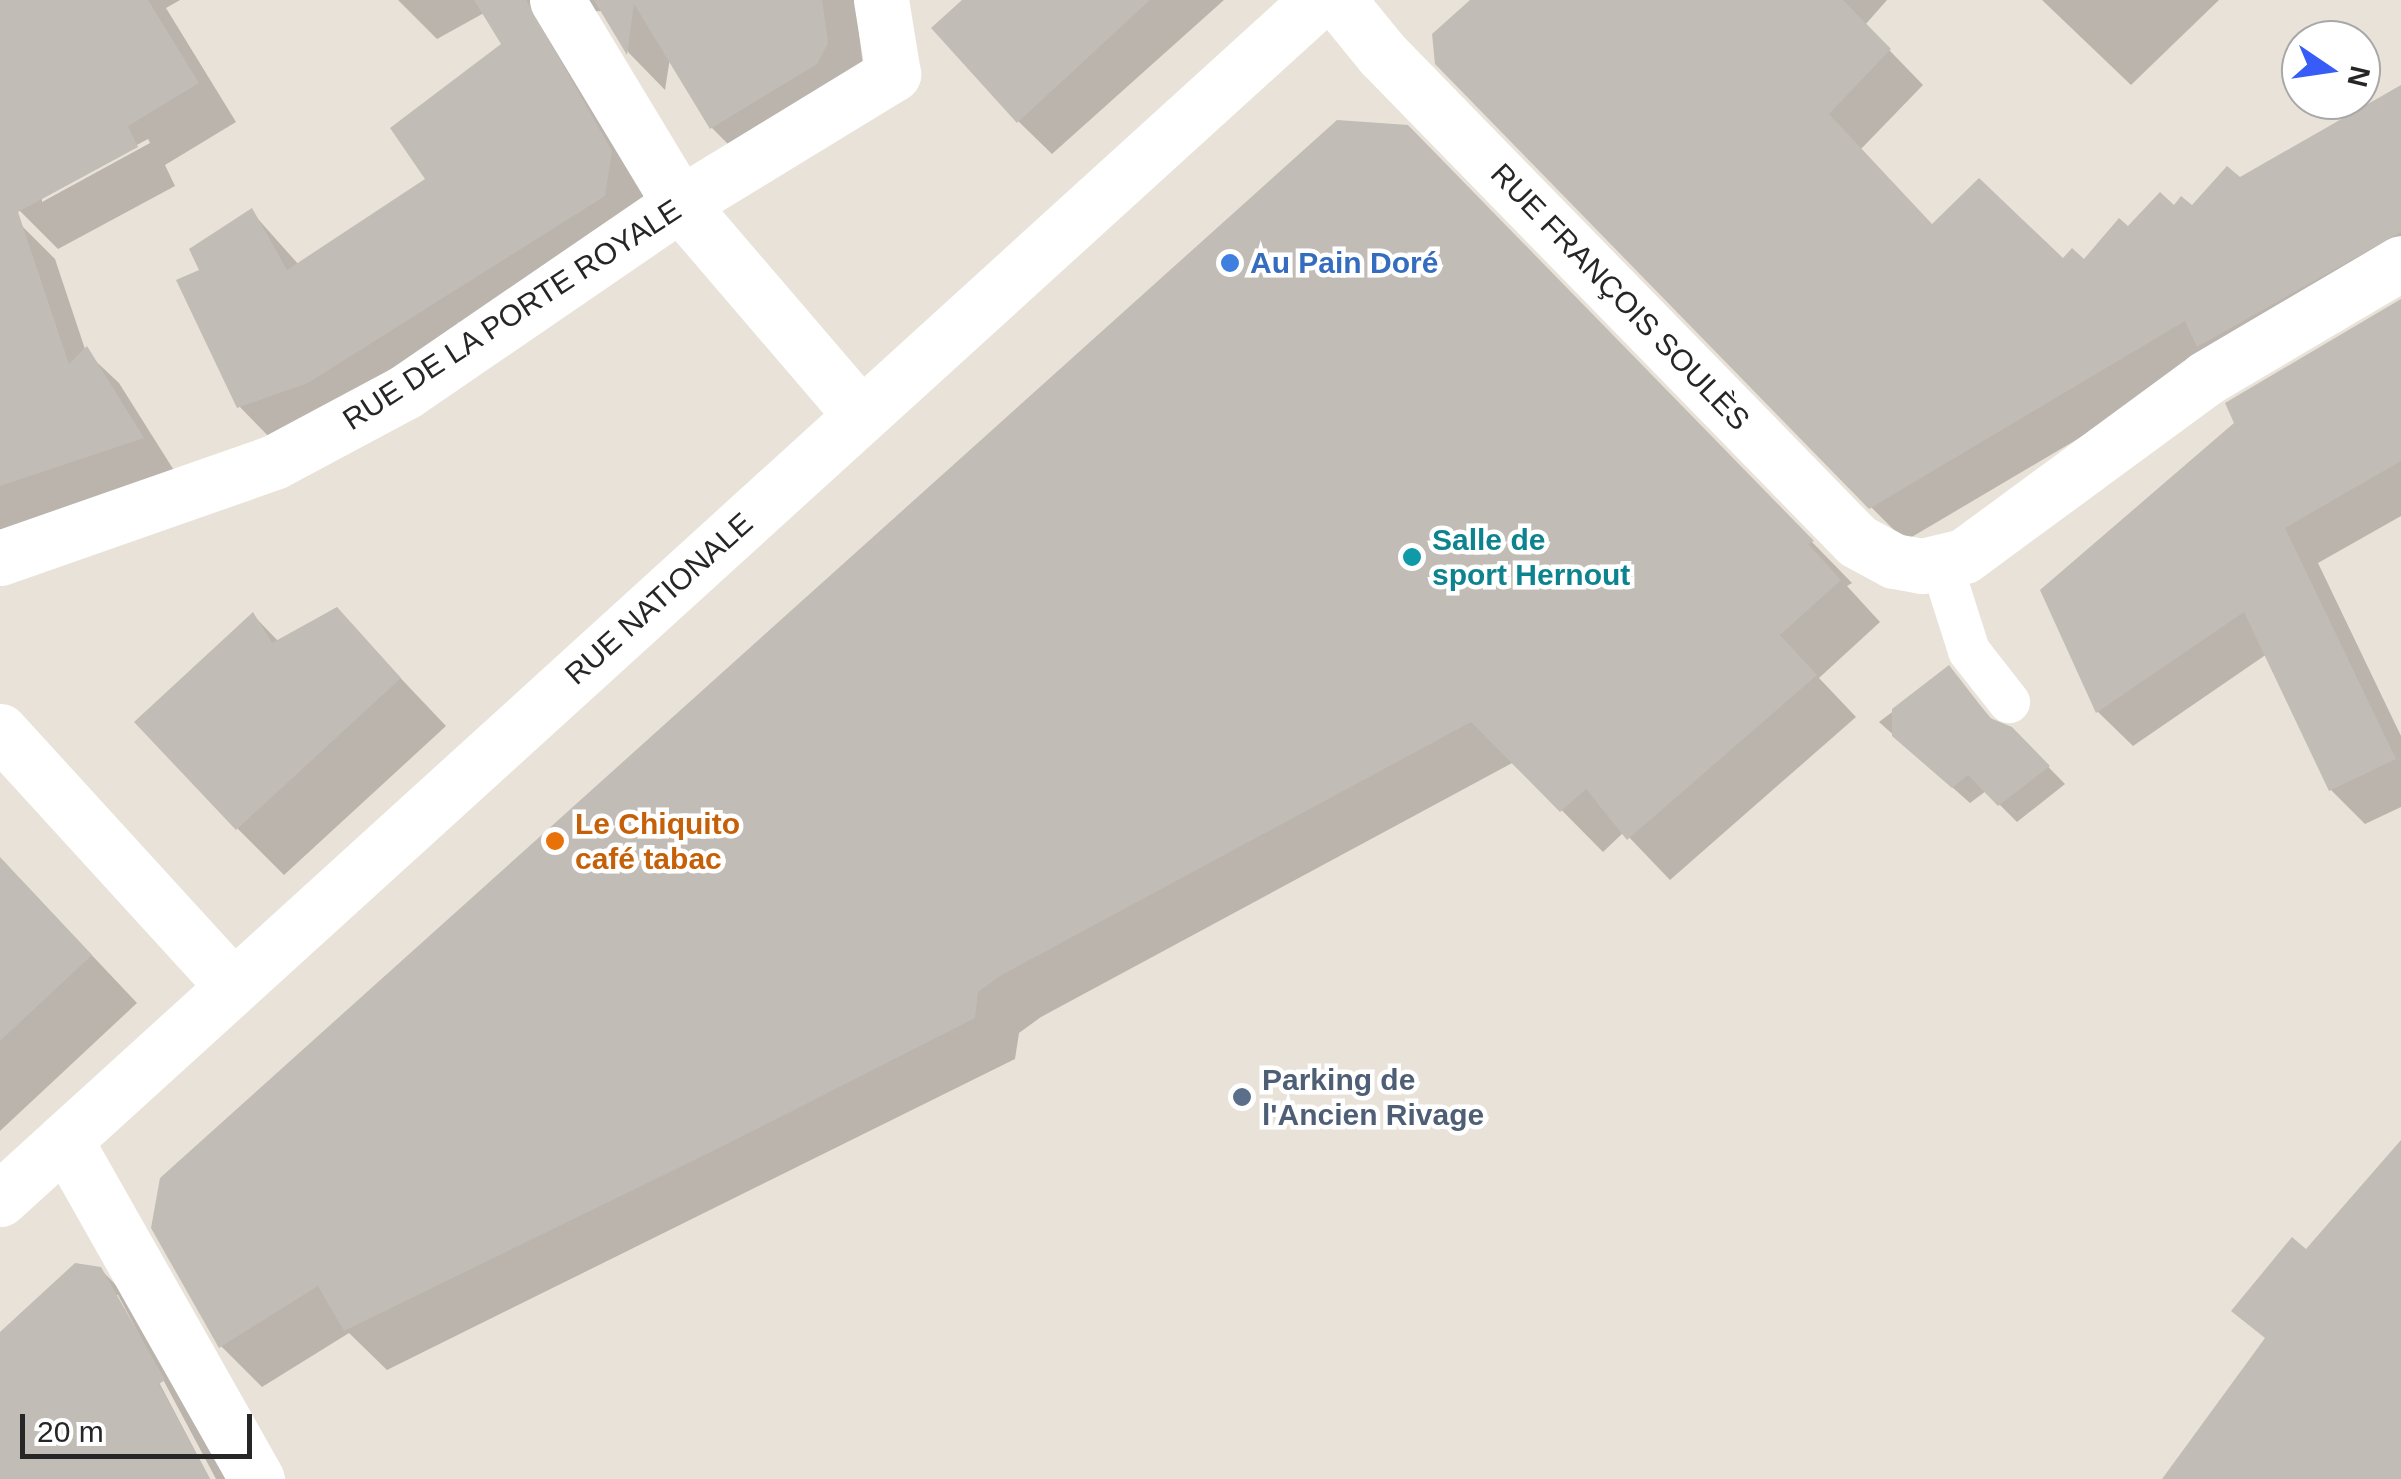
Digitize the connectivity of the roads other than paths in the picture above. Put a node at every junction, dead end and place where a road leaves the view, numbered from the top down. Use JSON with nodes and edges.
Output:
{"nodes":[{"id":1,"x":557,"y":0,"type":"edge"},
{"id":2,"x":881,"y":0,"type":"edge"},
{"id":3,"x":1318,"y":0,"type":"edge"},
{"id":4,"x":1338,"y":0,"type":"edge"},
{"id":5,"x":680,"y":204,"type":"junction"},
{"id":6,"x":2401,"y":263,"type":"edge"},
{"id":7,"x":861,"y":416,"type":"junction"},
{"id":8,"x":0,"y":558,"type":"edge"},
{"id":9,"x":1931,"y":564,"type":"junction"},
{"id":10,"x":2009,"y":702,"type":"dead end"},
{"id":11,"x":0,"y":731,"type":"edge"},
{"id":12,"x":233,"y":986,"type":"junction"},
{"id":13,"x":64,"y":1140,"type":"junction"},
{"id":14,"x":0,"y":1198,"type":"edge"},
{"id":15,"x":258,"y":1479,"type":"edge"}],
"edges":[{"from":1,"to":5,"type":"street"},
{"from":2,"to":5,"type":"street","name":"RUE DE LA PORTE ROYALE"},
{"from":3,"to":7,"type":"street","name":"RUE NATIONALE"},
{"from":4,"to":9,"type":"street","name":"RUE FRANÇOIS SOULÈS"},
{"from":5,"to":7,"type":"street"},
{"from":5,"to":8,"type":"street","name":"RUE DE LA PORTE ROYALE"},
{"from":6,"to":9,"type":"street"},
{"from":7,"to":12,"type":"street","name":"RUE NATIONALE"},
{"from":9,"to":10,"type":"lane"},
{"from":11,"to":12,"type":"street"},
{"from":12,"to":13,"type":"street","name":"RUE NATIONALE"},
{"from":13,"to":14,"type":"street","name":"RUE NATIONALE"},
{"from":13,"to":15,"type":"street"}]}
